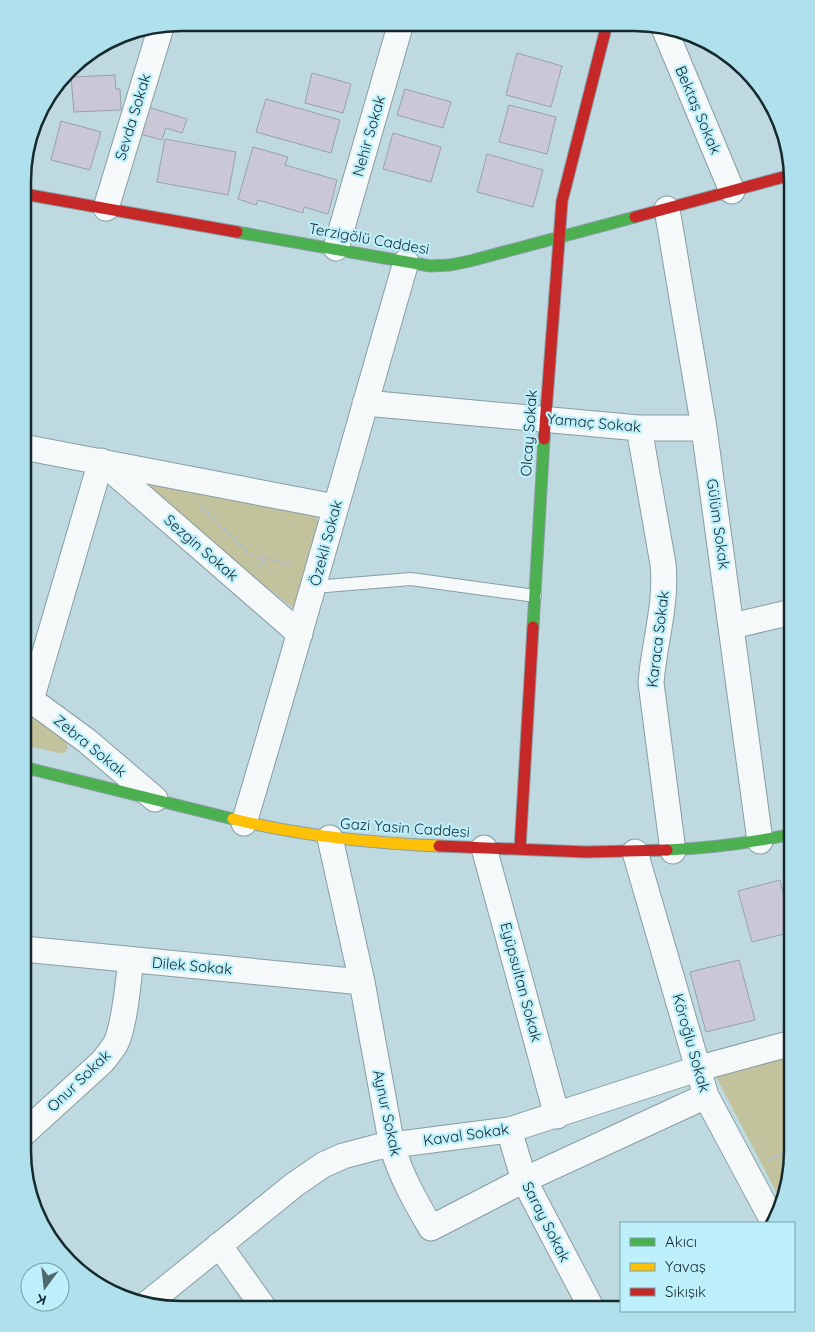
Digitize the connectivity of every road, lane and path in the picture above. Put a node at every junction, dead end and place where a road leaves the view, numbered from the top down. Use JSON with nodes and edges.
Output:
{"nodes":[{"id":1,"x":605,"y":31,"type":"edge"},
{"id":2,"x":400,"y":32,"type":"edge"},
{"id":3,"x":159,"y":33,"type":"edge"},
{"id":4,"x":667,"y":35,"type":"edge"},
{"id":5,"x":784,"y":177,"type":"edge"},
{"id":6,"x":732,"y":191,"type":"junction"},
{"id":7,"x":31,"y":195,"type":"edge"},
{"id":8,"x":106,"y":208,"type":"junction"},
{"id":9,"x":667,"y":209,"type":"junction"},
{"id":10,"x":559,"y":237,"type":"junction"},
{"id":11,"x":336,"y":248,"type":"junction"},
{"id":12,"x":406,"y":262,"type":"junction"},
{"id":13,"x":365,"y":404,"type":"junction"},
{"id":14,"x":545,"y":418,"type":"junction"},
{"id":15,"x":639,"y":428,"type":"junction"},
{"id":16,"x":704,"y":428,"type":"junction"},
{"id":17,"x":31,"y":448,"type":"edge"},
{"id":18,"x":102,"y":461,"type":"junction"},
{"id":19,"x":196,"y":501,"type":"dead end"},
{"id":20,"x":335,"y":507,"type":"junction"},
{"id":21,"x":300,"y":567,"type":"dead end"},
{"id":22,"x":314,"y":587,"type":"junction"},
{"id":23,"x":535,"y":596,"type":"junction"},
{"id":24,"x":784,"y":614,"type":"edge"},
{"id":25,"x":732,"y":626,"type":"junction"},
{"id":26,"x":300,"y":634,"type":"junction"},
{"id":27,"x":31,"y":684,"type":"edge"},
{"id":28,"x":31,"y":700,"type":"edge"},
{"id":29,"x":31,"y":769,"type":"edge"},
{"id":30,"x":156,"y":799,"type":"junction"},
{"id":31,"x":244,"y":823,"type":"junction"},
{"id":32,"x":330,"y":838,"type":"junction"},
{"id":33,"x":783,"y":838,"type":"edge"},
{"id":34,"x":760,"y":841,"type":"junction"},
{"id":35,"x":484,"y":848,"type":"junction"},
{"id":36,"x":520,"y":849,"type":"junction"},
{"id":37,"x":673,"y":851,"type":"junction"},
{"id":38,"x":635,"y":852,"type":"junction"},
{"id":39,"x":31,"y":950,"type":"edge"},
{"id":40,"x":132,"y":960,"type":"junction"},
{"id":41,"x":362,"y":982,"type":"junction"},
{"id":42,"x":783,"y":1045,"type":"edge"},
{"id":43,"x":700,"y":1068,"type":"junction"},
{"id":44,"x":706,"y":1096,"type":"junction"},
{"id":45,"x":557,"y":1116,"type":"junction"},
{"id":46,"x":31,"y":1126,"type":"edge"},
{"id":47,"x":509,"y":1130,"type":"junction"},
{"id":48,"x":392,"y":1146,"type":"junction"},
{"id":49,"x":524,"y":1180,"type":"junction"},
{"id":50,"x":769,"y":1214,"type":"edge"},
{"id":51,"x":219,"y":1245,"type":"junction"},
{"id":52,"x":153,"y":1298,"type":"edge"},
{"id":53,"x":259,"y":1301,"type":"edge"},
{"id":54,"x":588,"y":1301,"type":"edge"}],
"edges":[{"from":1,"to":10,"type":"street","name":"Olcay Sokak"},
{"from":2,"to":11,"type":"street","name":"Nehir Sokak"},
{"from":3,"to":8,"type":"street","name":"Sevda Sokak"},
{"from":4,"to":6,"type":"street","name":"Bektaş Sokak"},
{"from":5,"to":6,"type":"street","name":"Terzigölü Caddesi"},
{"from":6,"to":9,"type":"street","name":"Terzigölü Caddesi"},
{"from":7,"to":8,"type":"street","name":"Terzigölü Caddesi"},
{"from":8,"to":11,"type":"street","name":"Terzigölü Caddesi"},
{"from":9,"to":10,"type":"street","name":"Terzigölü Caddesi"},
{"from":9,"to":16,"type":"street","name":"Gülüm Sokak"},
{"from":10,"to":12,"type":"street","name":"Terzigölü Caddesi"},
{"from":10,"to":14,"type":"street","name":"Olcay Sokak"},
{"from":11,"to":12,"type":"street","name":"Terzigölü Caddesi"},
{"from":12,"to":13,"type":"street","name":"Özekli Sokak"},
{"from":13,"to":14,"type":"street","name":"Yamaç Sokak"},
{"from":13,"to":20,"type":"street","name":"Özekli Sokak"},
{"from":14,"to":15,"type":"street","name":"Yamaç Sokak"},
{"from":14,"to":23,"type":"street","name":"Olcay Sokak"},
{"from":15,"to":16,"type":"street","name":"Yamaç Sokak"},
{"from":15,"to":37,"type":"street","name":"Karaca Sokak"},
{"from":16,"to":25,"type":"street","name":"Gülüm Sokak"},
{"from":17,"to":18,"type":"street"},
{"from":18,"to":20,"type":"street"},
{"from":18,"to":26,"type":"street","name":"Sezgin Sokak"},
{"from":18,"to":27,"type":"street"},
{"from":19,"to":21,"type":"path"},
{"from":20,"to":22,"type":"street","name":"Özekli Sokak"},
{"from":22,"to":23,"type":"lane"},
{"from":22,"to":26,"type":"street","name":"Özekli Sokak"},
{"from":23,"to":36,"type":"street","name":"Olcay Sokak"},
{"from":24,"to":25,"type":"street"},
{"from":25,"to":34,"type":"street","name":"Gülüm Sokak"},
{"from":26,"to":31,"type":"street","name":"Özekli Sokak"},
{"from":28,"to":30,"type":"street","name":"Zebra Sokak"},
{"from":29,"to":30,"type":"street","name":"Gazi Yasin Caddesi"},
{"from":30,"to":31,"type":"street","name":"Gazi Yasin Caddesi"},
{"from":31,"to":32,"type":"street","name":"Gazi Yasin Caddesi"},
{"from":32,"to":35,"type":"street","name":"Gazi Yasin Caddesi"},
{"from":32,"to":41,"type":"street","name":"Aynur Sokak"},
{"from":33,"to":34,"type":"street","name":"Gazi Yasin Caddesi"},
{"from":34,"to":37,"type":"street","name":"Gazi Yasin Caddesi"},
{"from":35,"to":36,"type":"street","name":"Gazi Yasin Caddesi"},
{"from":35,"to":45,"type":"street","name":"Eyüpsultan Sokak"},
{"from":36,"to":38,"type":"street","name":"Gazi Yasin Caddesi"},
{"from":37,"to":38,"type":"street","name":"Gazi Yasin Caddesi"},
{"from":38,"to":43,"type":"street","name":"Köroğlu Sokak"},
{"from":39,"to":40,"type":"street","name":"Dilek Sokak"},
{"from":40,"to":41,"type":"street","name":"Dilek Sokak"},
{"from":40,"to":46,"type":"street","name":"Onur Sokak"},
{"from":41,"to":48,"type":"street","name":"Aynur Sokak"},
{"from":42,"to":43,"type":"street","name":"Kaval Sokak"},
{"from":43,"to":44,"type":"street","name":"Köroğlu Sokak"},
{"from":43,"to":45,"type":"street","name":"Kaval Sokak"},
{"from":44,"to":49,"type":"street","name":"Aynur Sokak"},
{"from":44,"to":50,"type":"street","name":"Köroğlu Sokak"},
{"from":45,"to":47,"type":"street","name":"Kaval Sokak"},
{"from":47,"to":48,"type":"street","name":"Kaval Sokak"},
{"from":47,"to":49,"type":"street","name":"Saray Sokak"},
{"from":48,"to":49,"type":"street","name":"Aynur Sokak"},
{"from":48,"to":51,"type":"street","name":"Kaval Sokak"},
{"from":49,"to":54,"type":"street","name":"Saray Sokak"},
{"from":51,"to":52,"type":"street","name":"Kaval Sokak"},
{"from":51,"to":53,"type":"street"}]}
